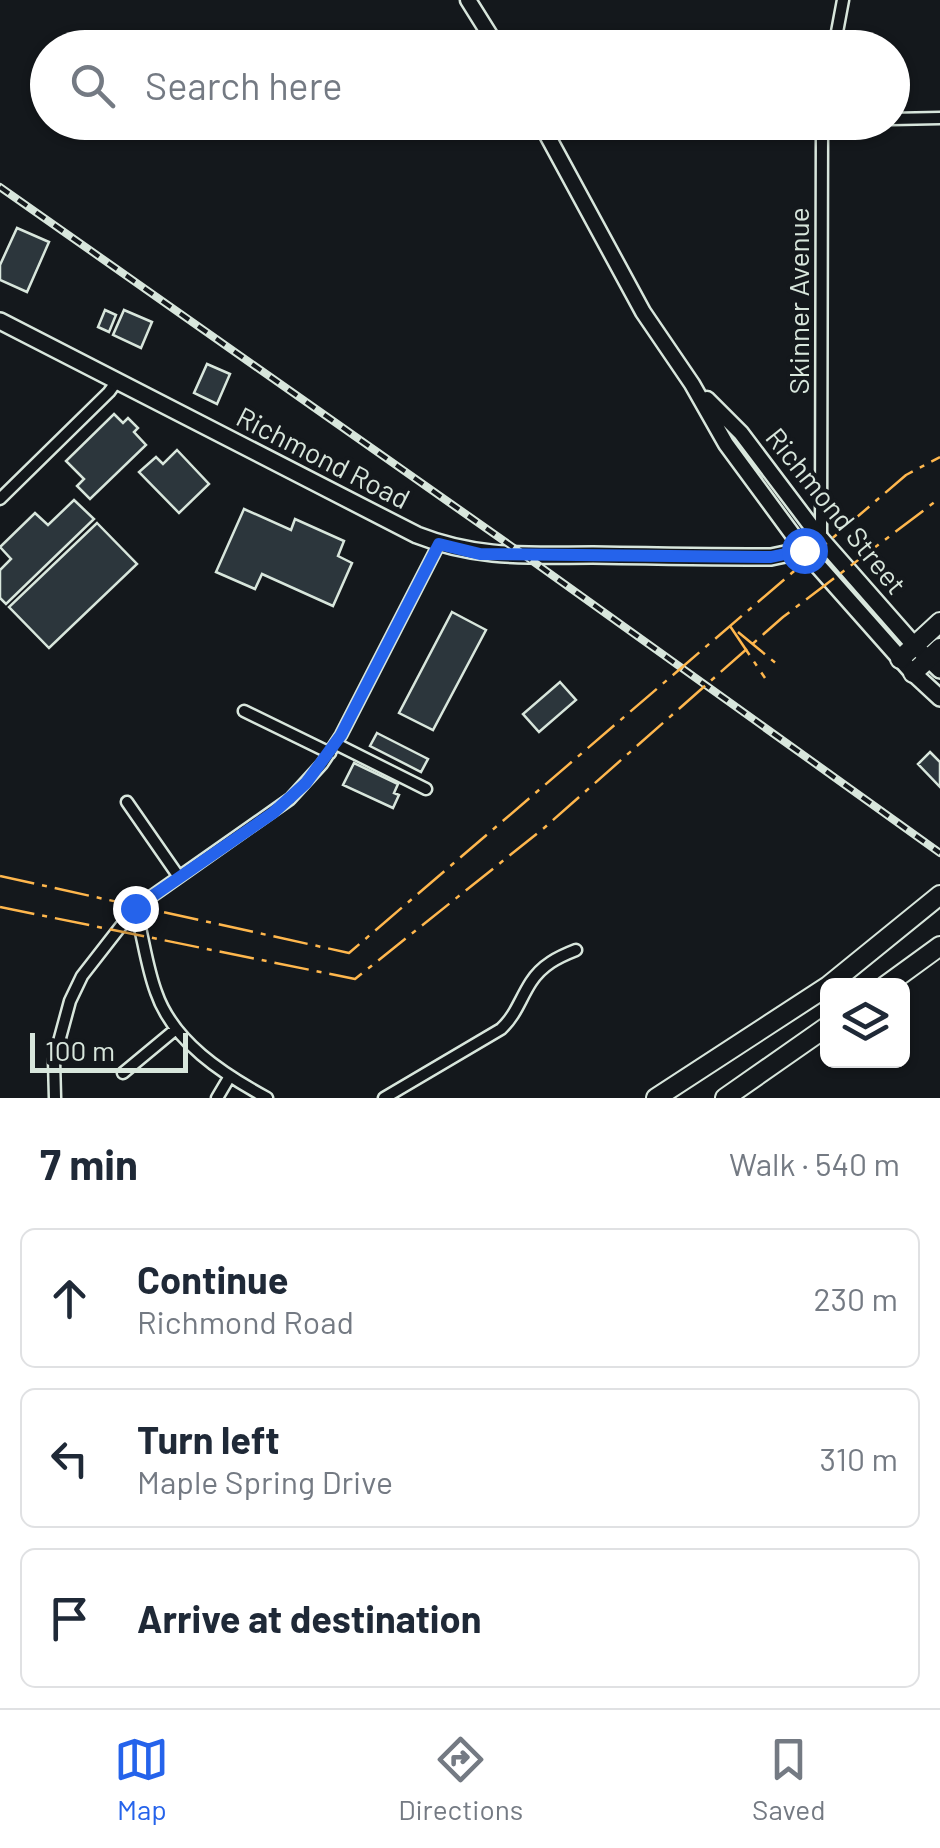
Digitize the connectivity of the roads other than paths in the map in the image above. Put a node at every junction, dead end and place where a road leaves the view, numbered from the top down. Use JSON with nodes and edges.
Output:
{"nodes":[{"id":1,"x":468,"y":0,"type":"edge"},
{"id":2,"x":842,"y":0,"type":"edge"},
{"id":3,"x":487,"y":30,"type":"edge"},
{"id":4,"x":837,"y":30,"type":"edge"},
{"id":5,"x":940,"y":118,"type":"edge"},
{"id":6,"x":910,"y":119,"type":"edge"},
{"id":7,"x":550,"y":140,"type":"edge"},
{"id":8,"x":822,"y":140,"type":"edge"},
{"id":9,"x":0,"y":322,"type":"edge"},
{"id":10,"x":117,"y":381,"type":"junction"},
{"id":11,"x":692,"y":384,"type":"junction"},
{"id":12,"x":0,"y":498,"type":"edge"},
{"id":13,"x":821,"y":539,"type":"junction"},
{"id":14,"x":439,"y":544,"type":"junction"},
{"id":15,"x":804,"y":550,"type":"junction"},
{"id":16,"x":940,"y":622,"type":"edge"},
{"id":17,"x":931,"y":656,"type":"edge"},
{"id":18,"x":907,"y":666,"type":"junction"},
{"id":19,"x":940,"y":698,"type":"edge"},
{"id":20,"x":244,"y":710,"type":"dead end"},
{"id":21,"x":333,"y":748,"type":"junction"},
{"id":22,"x":426,"y":789,"type":"dead end"},
{"id":23,"x":127,"y":802,"type":"dead end"},
{"id":24,"x":179,"y":877,"type":"junction"},
{"id":25,"x":940,"y":896,"type":"edge"},
{"id":26,"x":135,"y":908,"type":"junction"},
{"id":27,"x":940,"y":946,"type":"edge"},
{"id":28,"x":576,"y":950,"type":"dead end"},
{"id":29,"x":838,"y":978,"type":"edge"},
{"id":30,"x":897,"y":978,"type":"edge"},
{"id":31,"x":820,"y":991,"type":"edge"},
{"id":32,"x":176,"y":1029,"type":"junction"},
{"id":33,"x":820,"y":1032,"type":"edge"},
{"id":34,"x":123,"y":1073,"type":"dead end"},
{"id":35,"x":230,"y":1076,"type":"junction"},
{"id":36,"x":55,"y":1098,"type":"edge"},
{"id":37,"x":216,"y":1098,"type":"edge"},
{"id":38,"x":267,"y":1098,"type":"edge"},
{"id":39,"x":384,"y":1098,"type":"edge"},
{"id":40,"x":656,"y":1098,"type":"edge"},
{"id":41,"x":725,"y":1098,"type":"edge"}],
"edges":[{"from":1,"to":3,"type":"main road"},
{"from":2,"to":4,"type":"street"},
{"from":5,"to":6,"type":"street"},
{"from":7,"to":11,"type":"main road","name":"Richmond Street"},
{"from":8,"to":13,"type":"street","name":"Skinner Avenue"},
{"from":9,"to":10,"type":"main road","name":"Richmond Road"},
{"from":10,"to":12,"type":"street"},
{"from":10,"to":14,"type":"main road","name":"Richmond Road"},
{"from":11,"to":13,"type":"main road","name":"Richmond Street"},
{"from":11,"to":15,"type":"main road","name":"Richmond Street"},
{"from":13,"to":15,"type":"main road","name":"Richmond Road"},
{"from":13,"to":17,"type":"main road","name":"Richmond Street"},
{"from":14,"to":15,"type":"main road","name":"Richmond Road"},
{"from":14,"to":21,"type":"street"},
{"from":15,"to":18,"type":"main road","name":"Richmond Street"},
{"from":16,"to":17,"type":"highway"},
{"from":17,"to":18,"type":"highway"},
{"from":18,"to":19,"type":"main road","name":"Richmond Street"},
{"from":20,"to":21,"type":"street"},
{"from":21,"to":22,"type":"street"},
{"from":21,"to":24,"type":"street"},
{"from":23,"to":24,"type":"street"},
{"from":24,"to":26,"type":"street"},
{"from":25,"to":29,"type":"highway"},
{"from":26,"to":32,"type":"street"},
{"from":26,"to":36,"type":"street"},
{"from":27,"to":30,"type":"highway"},
{"from":28,"to":39,"type":"street"},
{"from":31,"to":40,"type":"highway"},
{"from":32,"to":34,"type":"street"},
{"from":32,"to":35,"type":"street"},
{"from":33,"to":41,"type":"highway"},
{"from":35,"to":37,"type":"street"},
{"from":35,"to":38,"type":"street"}]}
